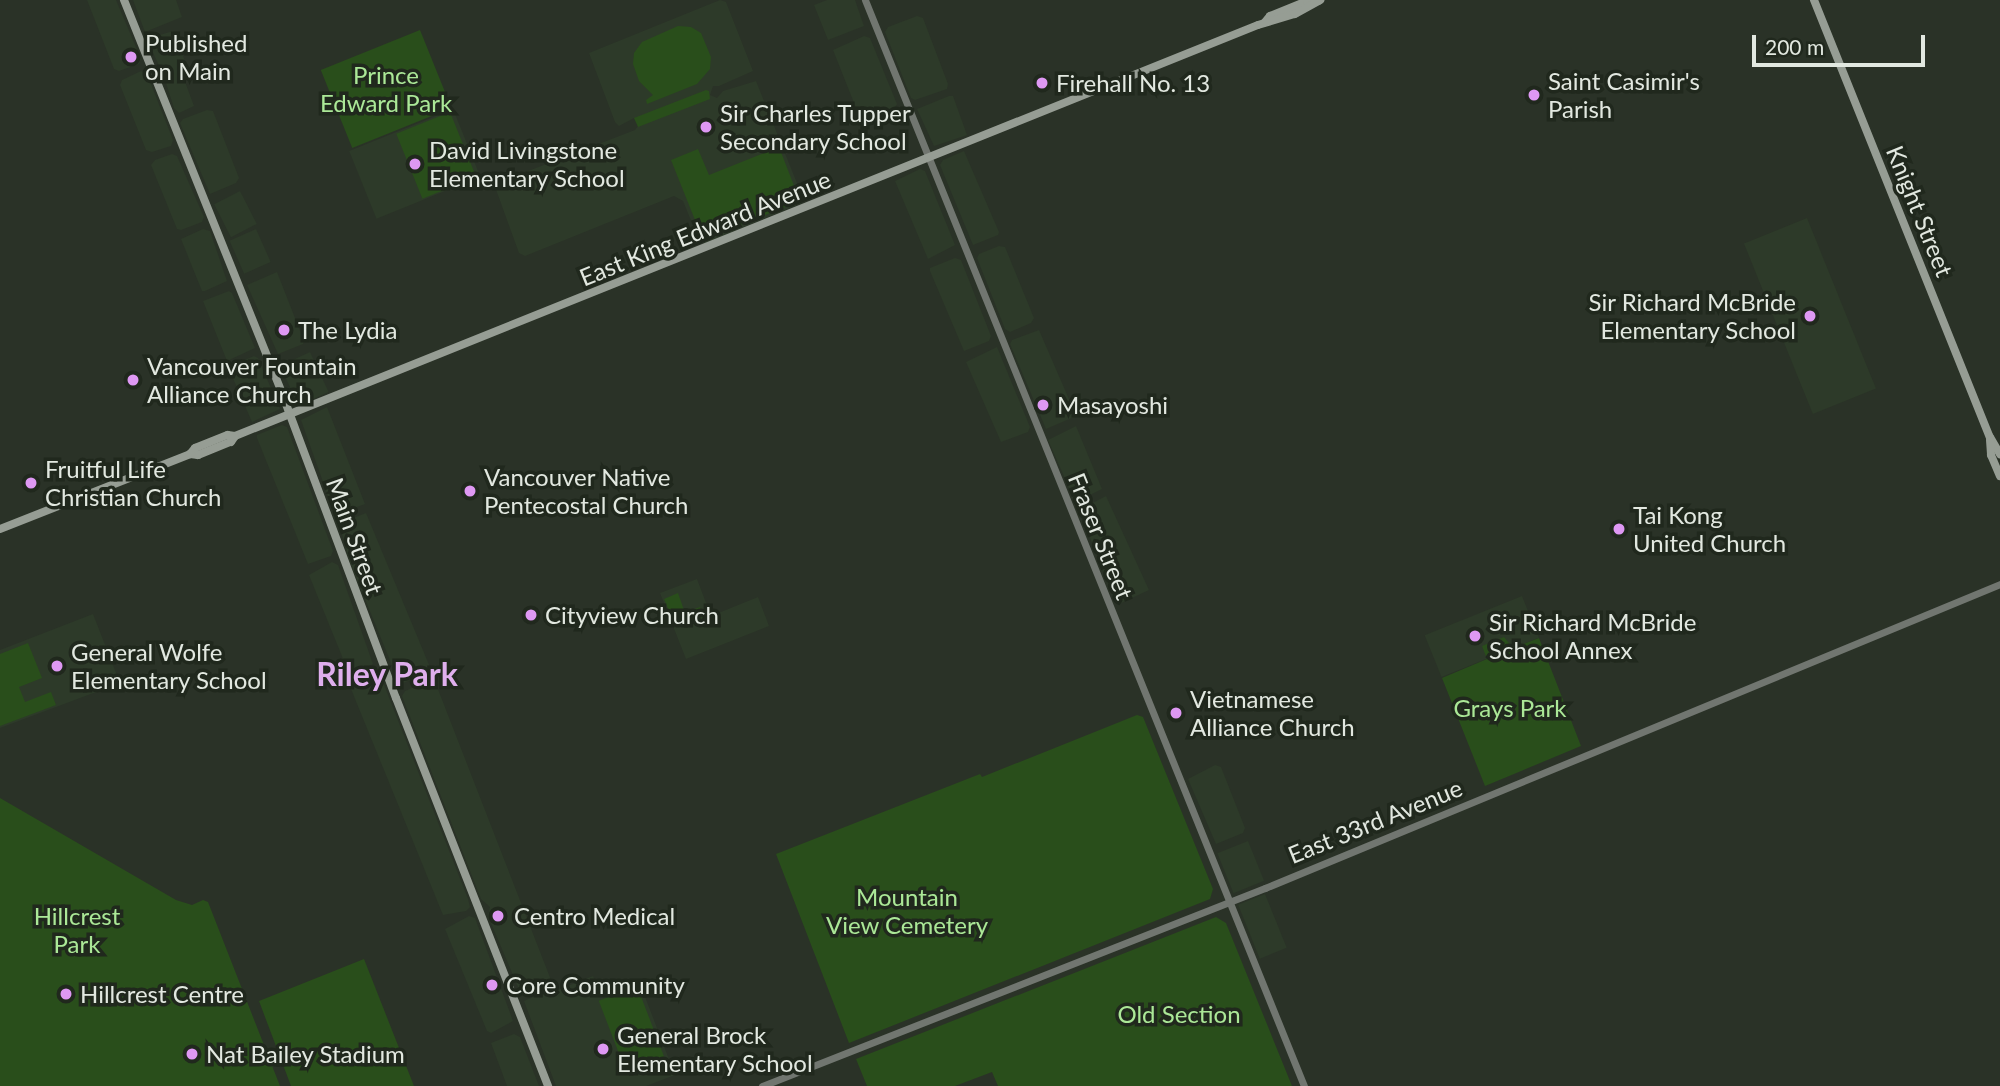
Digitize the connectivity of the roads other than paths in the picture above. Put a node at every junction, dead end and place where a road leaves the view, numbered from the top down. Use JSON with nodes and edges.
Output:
{"nodes":[{"id":1,"x":124,"y":0,"type":"edge"},
{"id":2,"x":865,"y":0,"type":"edge"},
{"id":3,"x":1319,"y":0,"type":"edge"},
{"id":4,"x":1814,"y":0,"type":"edge"},
{"id":5,"x":928,"y":158,"type":"junction"},
{"id":6,"x":290,"y":415,"type":"junction"},
{"id":7,"x":1990,"y":437,"type":"junction"},
{"id":8,"x":2000,"y":454,"type":"edge"},
{"id":9,"x":2000,"y":476,"type":"edge"},
{"id":10,"x":0,"y":529,"type":"edge"},
{"id":11,"x":2000,"y":584,"type":"edge"},
{"id":12,"x":1230,"y":902,"type":"junction"},
{"id":13,"x":548,"y":1086,"type":"edge"},
{"id":14,"x":762,"y":1086,"type":"edge"},
{"id":15,"x":1304,"y":1086,"type":"edge"}],
"edges":[{"from":1,"to":6,"type":"main road","name":"Main Street"},
{"from":2,"to":5,"type":"street","name":"Fraser Street"},
{"from":3,"to":5,"type":"main road","name":"East King Edward Avenue"},
{"from":4,"to":7,"type":"main road","name":"Knight Street"},
{"from":5,"to":6,"type":"main road","name":"East King Edward Avenue"},
{"from":5,"to":12,"type":"street","name":"Fraser Street"},
{"from":6,"to":10,"type":"main road","name":"East King Edward Avenue"},
{"from":6,"to":13,"type":"main road","name":"Main Street"},
{"from":7,"to":8,"type":"main road","name":"Knight Street"},
{"from":7,"to":9,"type":"main road","name":"Knight Street"},
{"from":11,"to":12,"type":"street","name":"East 33rd Avenue"},
{"from":12,"to":14,"type":"street","name":"East 33rd Avenue"},
{"from":12,"to":15,"type":"street","name":"Fraser Street"}]}
